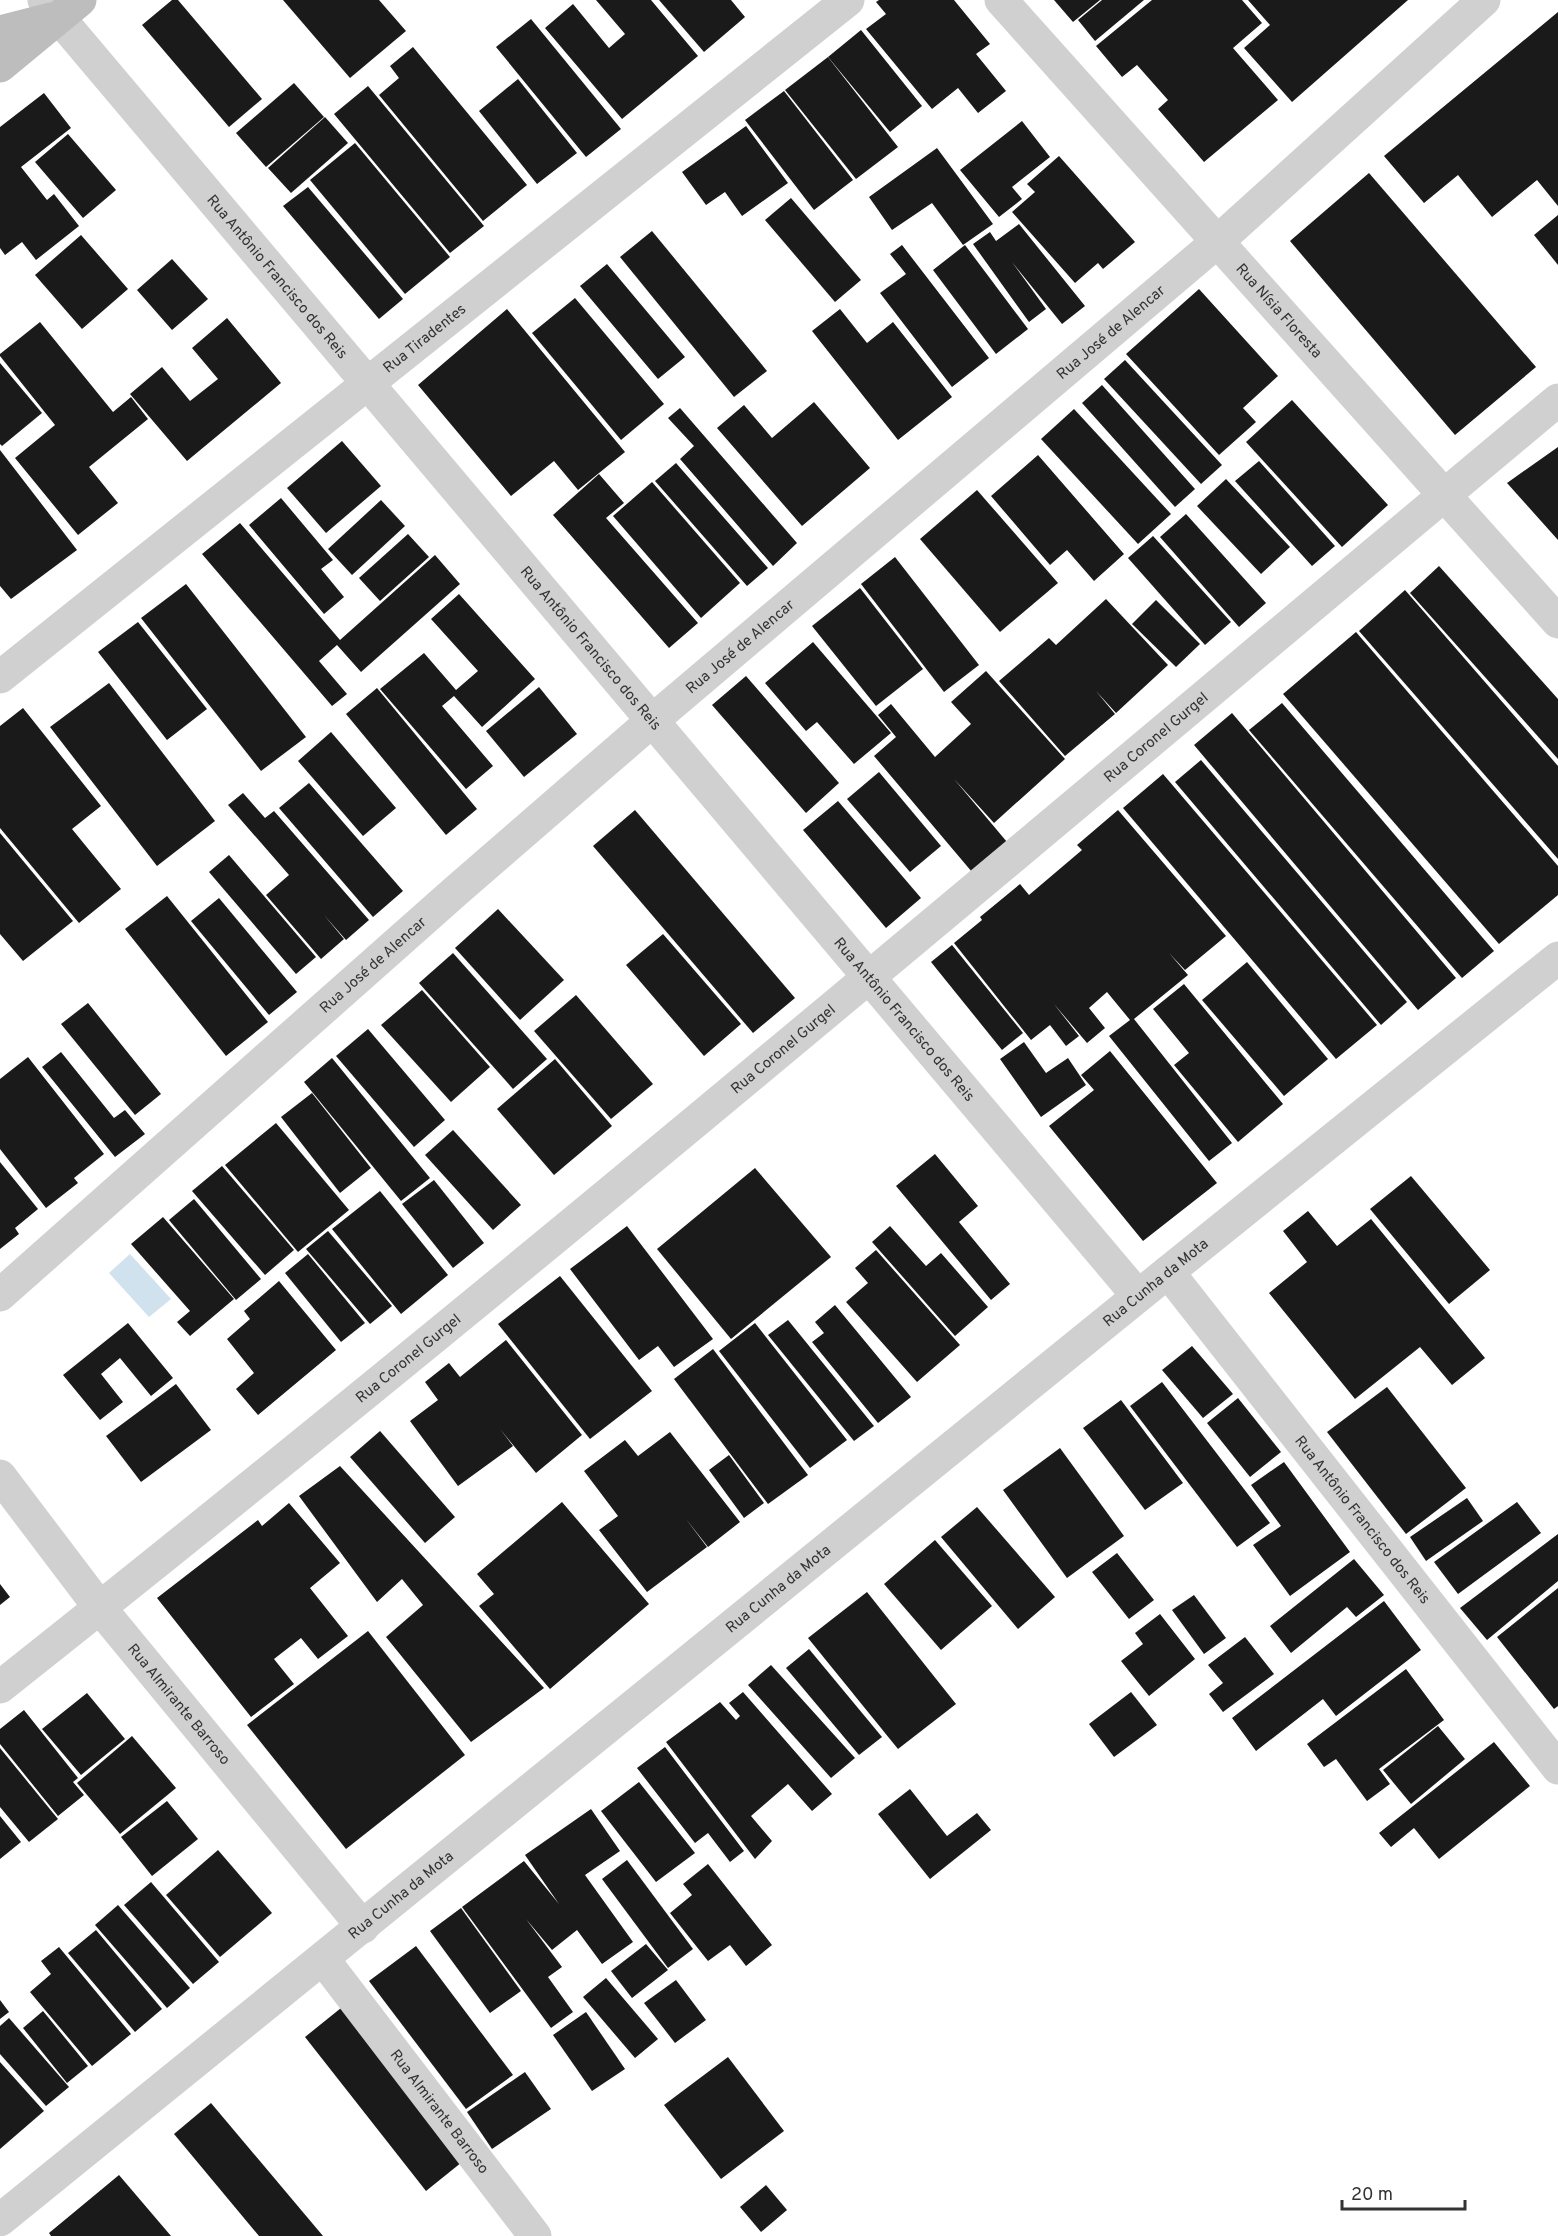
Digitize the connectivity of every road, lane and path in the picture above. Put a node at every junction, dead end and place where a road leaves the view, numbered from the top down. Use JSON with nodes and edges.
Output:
{"nodes":[{"id":1,"x":848,"y":0,"type":"edge"},
{"id":2,"x":1001,"y":0,"type":"edge"},
{"id":3,"x":1484,"y":0,"type":"edge"},
{"id":4,"x":61,"y":6,"type":"edge"},
{"id":5,"x":0,"y":32,"type":"edge"},
{"id":6,"x":0,"y":66,"type":"edge"},
{"id":7,"x":1217,"y":242,"type":"junction"},
{"id":8,"x":368,"y":383,"type":"junction"},
{"id":9,"x":1558,"y":400,"type":"edge"},
{"id":10,"x":1444,"y":495,"type":"junction"},
{"id":11,"x":1558,"y":622,"type":"edge"},
{"id":12,"x":0,"y":677,"type":"edge"},
{"id":13,"x":652,"y":720,"type":"junction"},
{"id":14,"x":1558,"y":958,"type":"edge"},
{"id":15,"x":869,"y":978,"type":"junction"},
{"id":16,"x":1168,"y":1272,"type":"junction"},
{"id":17,"x":0,"y":1295,"type":"edge"},
{"id":18,"x":1138,"y":1296,"type":"junction"},
{"id":19,"x":0,"y":1476,"type":"edge"},
{"id":20,"x":100,"y":1608,"type":"junction"},
{"id":21,"x":0,"y":1687,"type":"edge"},
{"id":22,"x":1558,"y":1768,"type":"edge"},
{"id":23,"x":363,"y":1927,"type":"junction"},
{"id":24,"x":323,"y":1959,"type":"junction"},
{"id":25,"x":0,"y":2220,"type":"edge"},
{"id":26,"x":535,"y":2236,"type":"edge"}],
"edges":[{"from":1,"to":8,"type":"street","name":"Rua Tiradentes"},
{"from":2,"to":7,"type":"street","name":"Rua Nísia Floresta"},
{"from":3,"to":7,"type":"street","name":"Rua José de Alencar"},
{"from":4,"to":5,"type":"main road"},
{"from":4,"to":6,"type":"main road"},
{"from":4,"to":8,"type":"street","name":"Rua Antônio Francisco dos Reis"},
{"from":7,"to":10,"type":"street","name":"Rua Nísia Floresta"},
{"from":7,"to":13,"type":"street","name":"Rua José de Alencar"},
{"from":8,"to":12,"type":"street","name":"Rua Tiradentes"},
{"from":8,"to":13,"type":"street","name":"Rua Antônio Francisco dos Reis"},
{"from":9,"to":10,"type":"street","name":"Rua Coronel Gurgel"},
{"from":10,"to":11,"type":"street","name":"Rua Nísia Floresta"},
{"from":10,"to":15,"type":"street","name":"Rua Coronel Gurgel"},
{"from":13,"to":15,"type":"street","name":"Rua Antônio Francisco dos Reis"},
{"from":13,"to":17,"type":"street","name":"Rua José de Alencar"},
{"from":14,"to":16,"type":"street","name":"Rua Cunha da Mota"},
{"from":15,"to":18,"type":"street","name":"Rua Antônio Francisco dos Reis"},
{"from":15,"to":20,"type":"street","name":"Rua Coronel Gurgel"},
{"from":16,"to":18,"type":"street","name":"Rua Cunha da Mota"},
{"from":16,"to":22,"type":"street","name":"Rua Antônio Francisco dos Reis"},
{"from":18,"to":23,"type":"street","name":"Rua Cunha da Mota"},
{"from":19,"to":20,"type":"street","name":"Rua Almirante Barroso"},
{"from":20,"to":21,"type":"street","name":"Rua Coronel Gurgel"},
{"from":20,"to":23,"type":"street","name":"Rua Almirante Barroso"},
{"from":23,"to":24,"type":"street","name":"Rua Cunha da Mota"},
{"from":24,"to":25,"type":"street","name":"Rua Cunha da Mota"},
{"from":24,"to":26,"type":"street","name":"Rua Almirante Barroso"}]}
